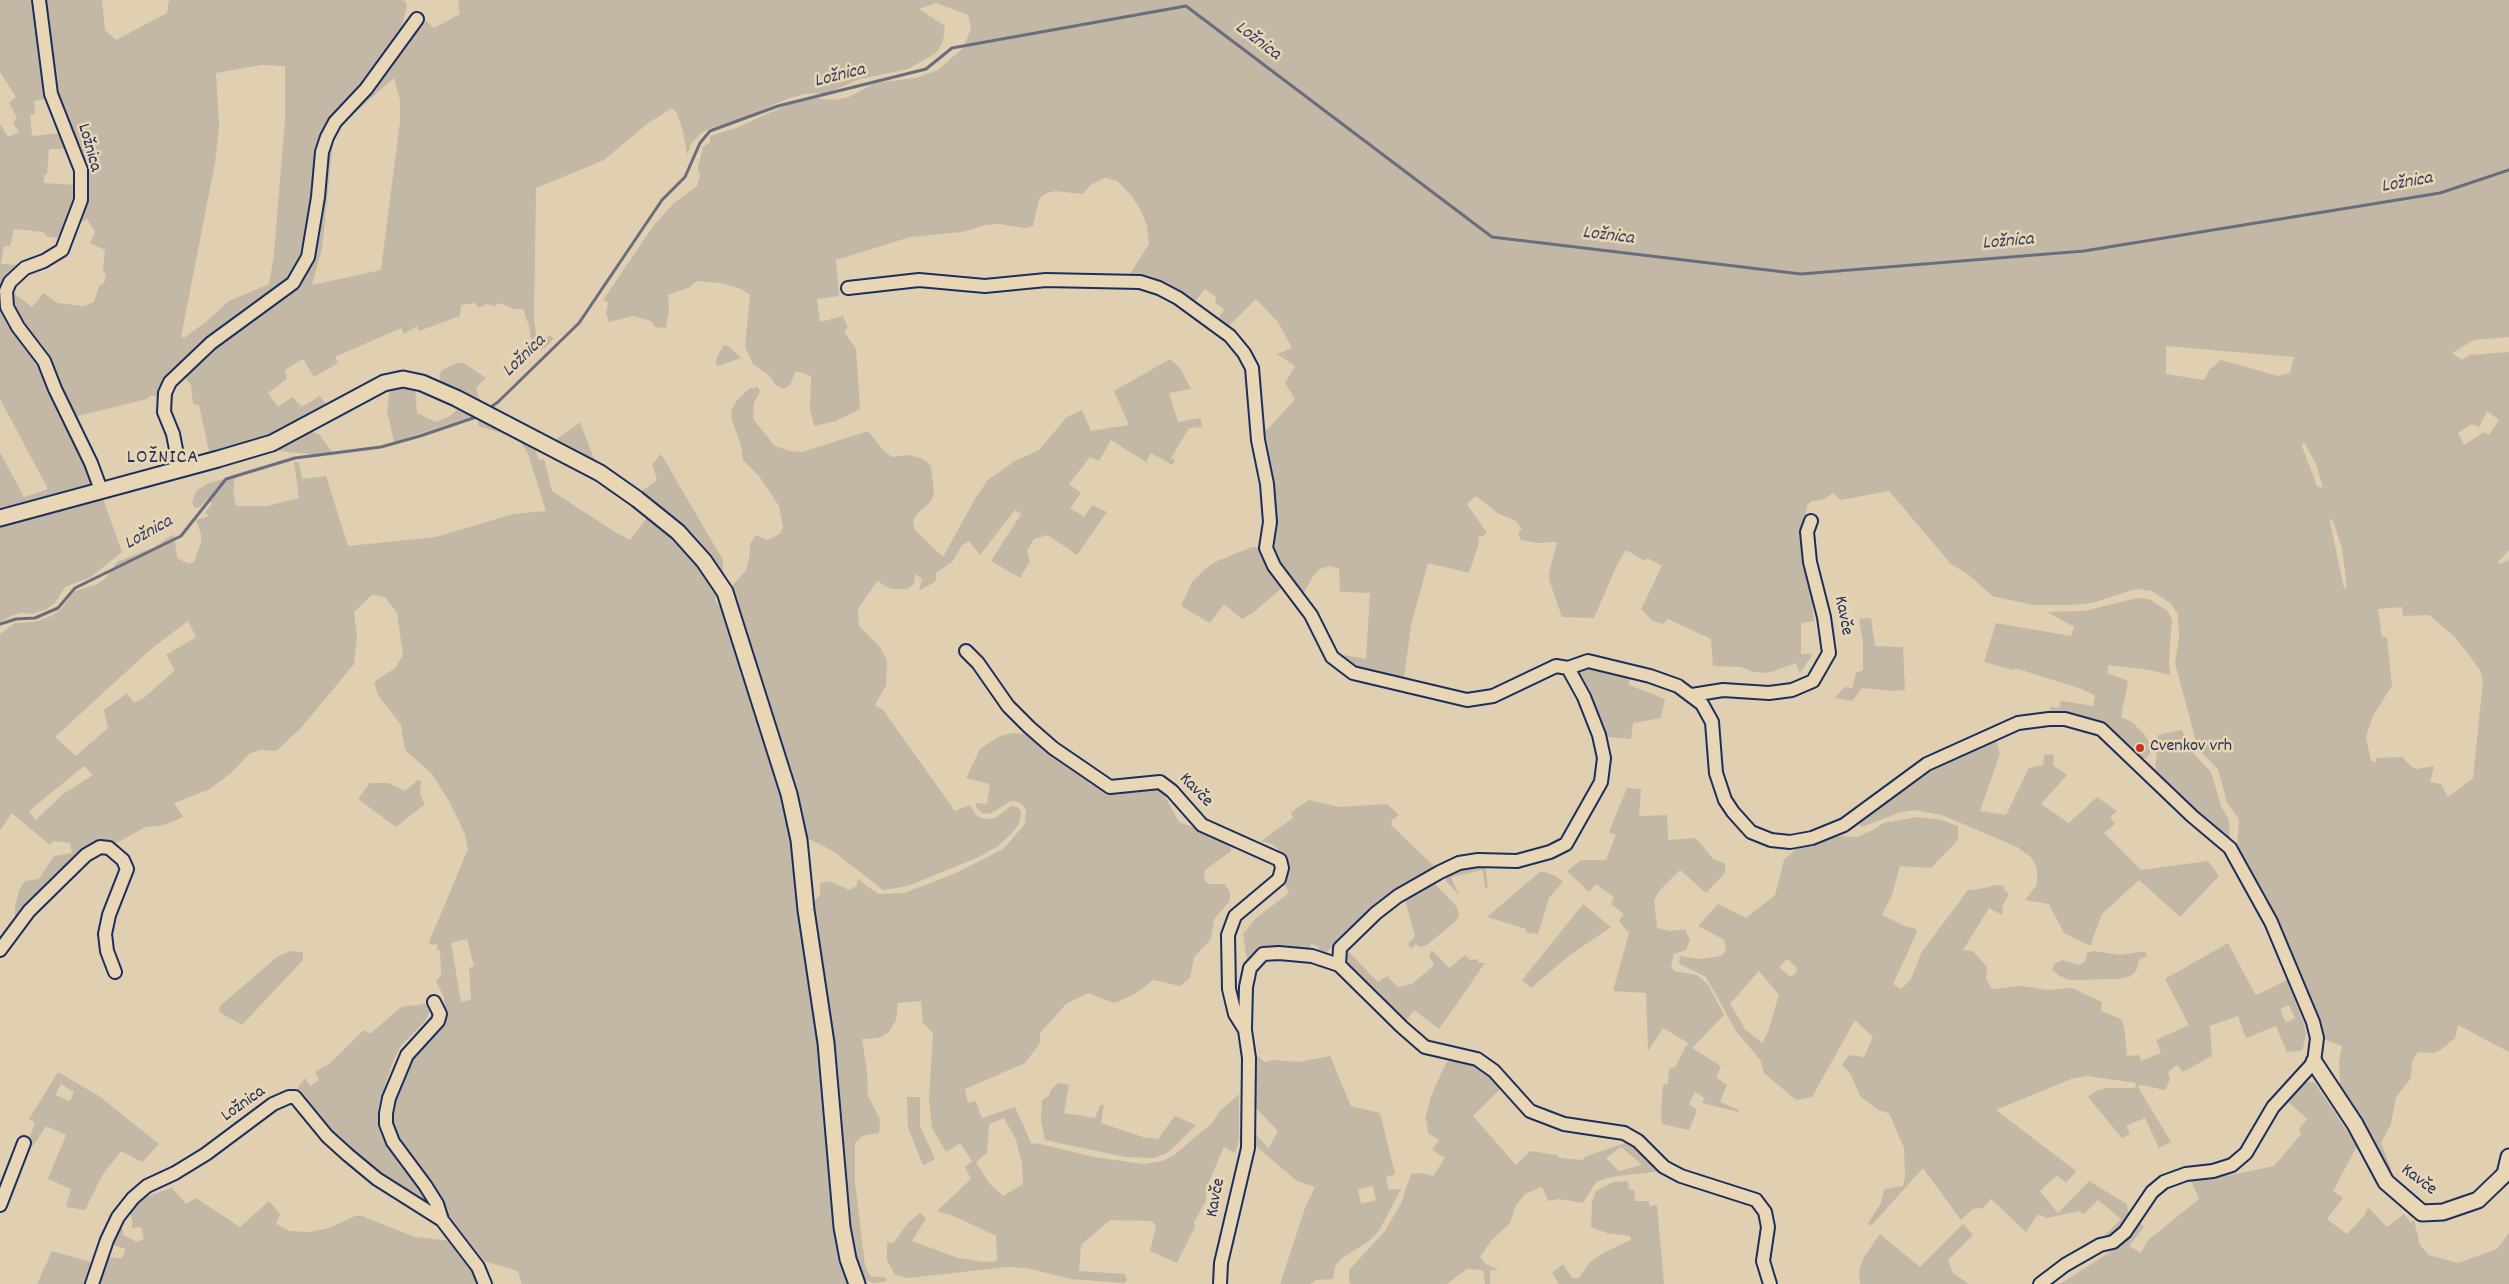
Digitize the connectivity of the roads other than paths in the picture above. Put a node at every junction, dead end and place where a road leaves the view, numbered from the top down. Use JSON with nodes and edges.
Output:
{"nodes":[{"id":1,"x":39,"y":0,"type":"edge"},
{"id":2,"x":417,"y":19,"type":"dead end"},
{"id":3,"x":848,"y":288,"type":"dead end"},
{"id":4,"x":180,"y":470,"type":"junction"},
{"id":5,"x":101,"y":490,"type":"junction"},
{"id":6,"x":0,"y":518,"type":"edge"},
{"id":7,"x":1811,"y":521,"type":"dead end"},
{"id":8,"x":966,"y":651,"type":"dead end"},
{"id":9,"x":1568,"y":668,"type":"junction"},
{"id":10,"x":1692,"y":696,"type":"junction"},
{"id":11,"x":0,"y":950,"type":"edge"},
{"id":12,"x":1339,"y":965,"type":"junction"},
{"id":13,"x":115,"y":972,"type":"dead end"},
{"id":14,"x":434,"y":1002,"type":"dead end"},
{"id":15,"x":1245,"y":1030,"type":"junction"},
{"id":16,"x":2314,"y":1062,"type":"junction"},
{"id":17,"x":24,"y":1143,"type":"dead end"},
{"id":18,"x":2509,"y":1157,"type":"edge"},
{"id":19,"x":0,"y":1205,"type":"edge"},
{"id":20,"x":442,"y":1220,"type":"junction"},
{"id":21,"x":92,"y":1284,"type":"edge"},
{"id":22,"x":484,"y":1284,"type":"edge"},
{"id":23,"x":857,"y":1284,"type":"edge"},
{"id":24,"x":1220,"y":1284,"type":"edge"},
{"id":25,"x":1770,"y":1284,"type":"edge"},
{"id":26,"x":2040,"y":1284,"type":"edge"}],
"edges":[{"from":1,"to":5,"type":"street","name":"Ložnica"},
{"from":2,"to":4,"type":"street"},
{"from":3,"to":9,"type":"street"},
{"from":4,"to":5,"type":"street"},
{"from":4,"to":23,"type":"street"},
{"from":5,"to":6,"type":"street"},
{"from":7,"to":10,"type":"street","name":"Kavče"},
{"from":8,"to":15,"type":"street","name":"Kavče"},
{"from":9,"to":10,"type":"street"},
{"from":9,"to":12,"type":"street"},
{"from":10,"to":16,"type":"street"},
{"from":11,"to":13,"type":"street"},
{"from":12,"to":15,"type":"street","name":"Kavče"},
{"from":12,"to":25,"type":"street"},
{"from":14,"to":20,"type":"street","name":"Ložnica"},
{"from":15,"to":24,"type":"street","name":"Kavče"},
{"from":16,"to":18,"type":"street","name":"Kavče"},
{"from":16,"to":26,"type":"street"},
{"from":17,"to":19,"type":"street"},
{"from":20,"to":21,"type":"street","name":"Ložnica"},
{"from":20,"to":22,"type":"street","name":"Ložnica"}]}
